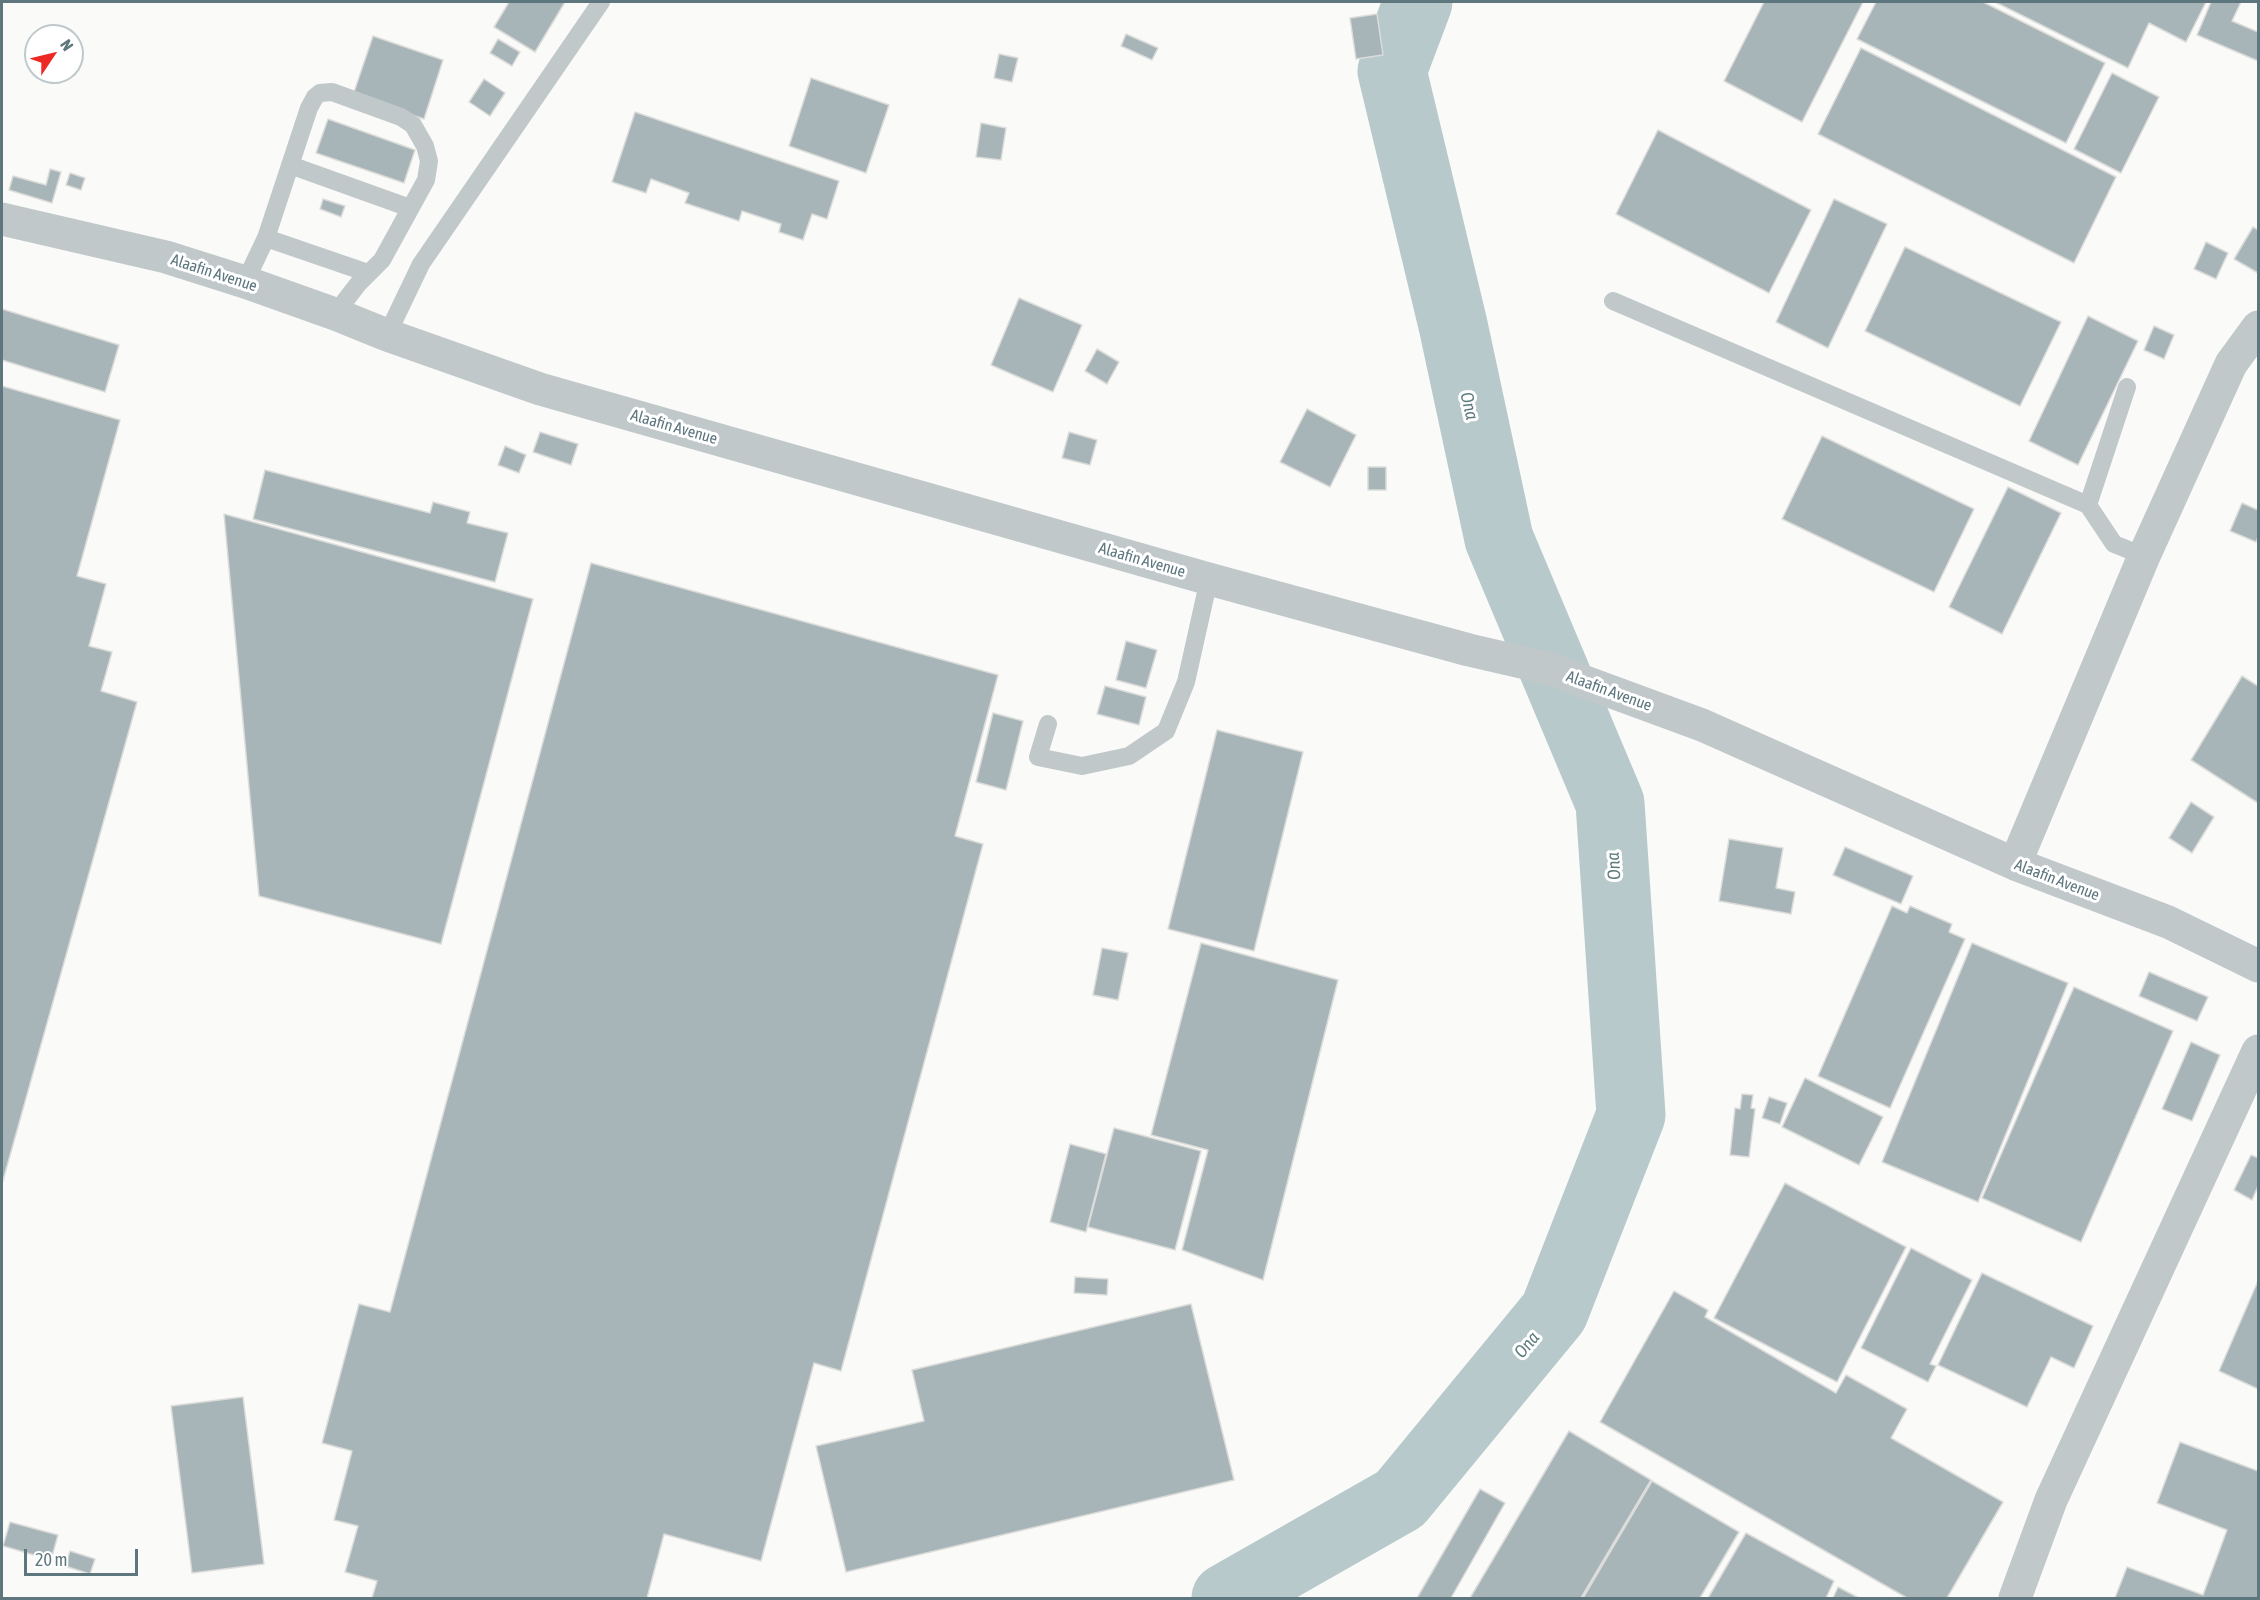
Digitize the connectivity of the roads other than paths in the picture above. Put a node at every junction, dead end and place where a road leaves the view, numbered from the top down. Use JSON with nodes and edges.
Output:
{"nodes":[{"id":1,"x":601,"y":2,"type":"edge"},
{"id":2,"x":290,"y":165,"type":"junction"},
{"id":3,"x":410,"y":208,"type":"junction"},
{"id":4,"x":2,"y":219,"type":"edge"},
{"id":5,"x":266,"y":238,"type":"junction"},
{"id":6,"x":368,"y":273,"type":"junction"},
{"id":7,"x":245,"y":282,"type":"junction"},
{"id":8,"x":1613,"y":301,"type":"dead end"},
{"id":9,"x":335,"y":314,"type":"junction"},
{"id":10,"x":2259,"y":327,"type":"edge"},
{"id":11,"x":387,"y":335,"type":"junction"},
{"id":12,"x":2127,"y":387,"type":"dead end"},
{"id":13,"x":2088,"y":505,"type":"junction"},
{"id":14,"x":2144,"y":556,"type":"junction"},
{"id":15,"x":1209,"y":579,"type":"junction"},
{"id":16,"x":1048,"y":724,"type":"dead end"},
{"id":17,"x":2015,"y":864,"type":"junction"},
{"id":18,"x":2259,"y":966,"type":"edge"},
{"id":19,"x":2259,"y":1051,"type":"edge"},
{"id":20,"x":2015,"y":1599,"type":"edge"}],
"edges":[{"from":1,"to":11,"type":"lane"},
{"from":2,"to":3,"type":"lane"},
{"from":2,"to":3,"type":"lane"},
{"from":2,"to":5,"type":"lane"},
{"from":3,"to":6,"type":"lane"},
{"from":4,"to":7,"type":"street","name":"Alaafin Avenue"},
{"from":5,"to":6,"type":"lane"},
{"from":5,"to":7,"type":"lane"},
{"from":6,"to":9,"type":"lane"},
{"from":7,"to":9,"type":"street","name":"Alaafin Avenue"},
{"from":8,"to":13,"type":"lane"},
{"from":9,"to":11,"type":"street","name":"Alaafin Avenue"},
{"from":10,"to":14,"type":"street"},
{"from":11,"to":15,"type":"street","name":"Alaafin Avenue"},
{"from":12,"to":13,"type":"lane"},
{"from":13,"to":14,"type":"lane"},
{"from":14,"to":17,"type":"street"},
{"from":15,"to":16,"type":"lane"},
{"from":15,"to":17,"type":"street","name":"Alaafin Avenue"},
{"from":17,"to":18,"type":"street","name":"Alaafin Avenue"},
{"from":19,"to":20,"type":"street"}]}
